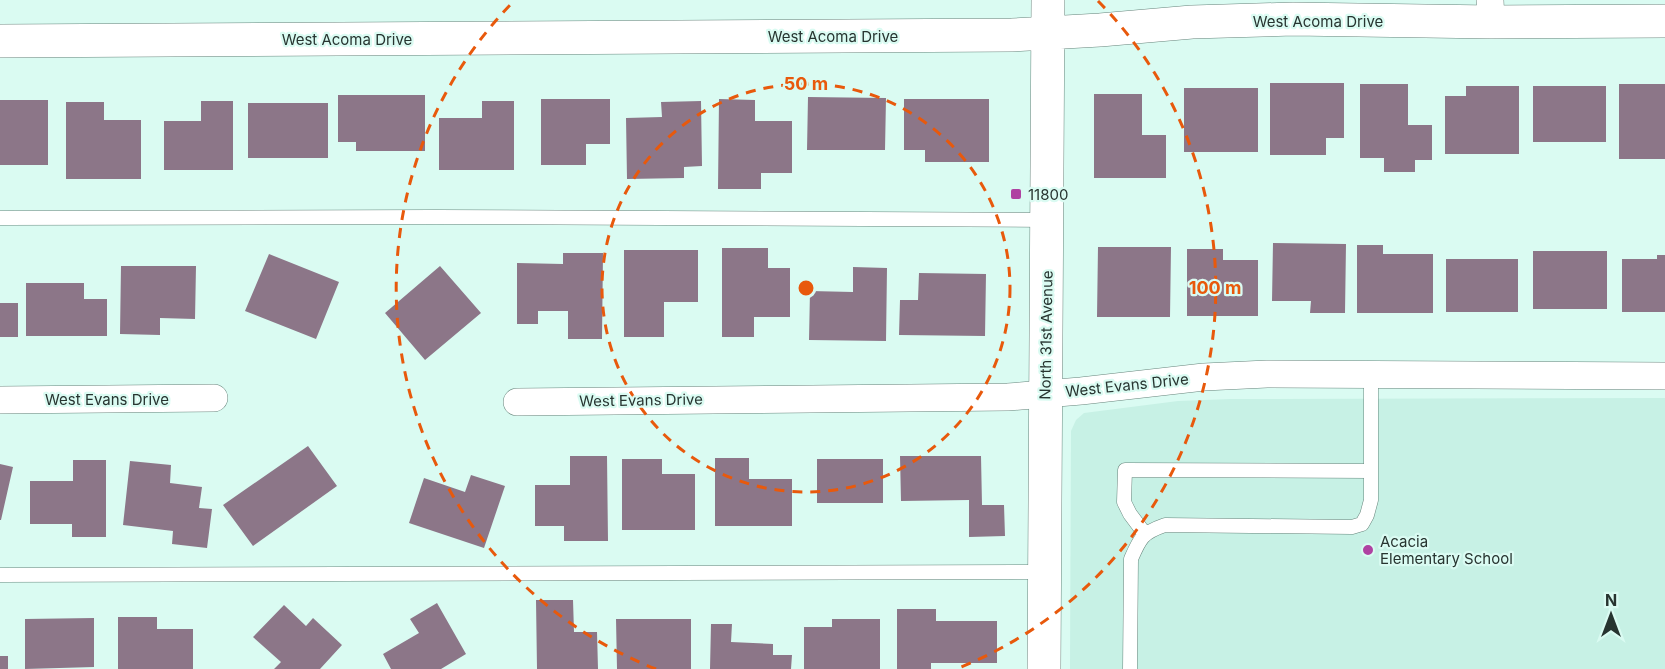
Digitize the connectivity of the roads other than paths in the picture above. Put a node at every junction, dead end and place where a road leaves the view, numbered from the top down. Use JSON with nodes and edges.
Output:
{"nodes":[{"id":1,"x":1048,"y":0,"type":"edge"},
{"id":2,"x":1491,"y":11,"type":"edge"},
{"id":3,"x":1665,"y":21,"type":"edge"},
{"id":4,"x":1047,"y":33,"type":"junction"},
{"id":5,"x":0,"y":41,"type":"edge"},
{"id":6,"x":0,"y":218,"type":"edge"},
{"id":7,"x":1047,"y":220,"type":"junction"},
{"id":8,"x":1371,"y":375,"type":"junction"},
{"id":9,"x":1665,"y":376,"type":"edge"},
{"id":10,"x":1045,"y":394,"type":"junction"},
{"id":11,"x":214,"y":398,"type":"dead end"},
{"id":12,"x":0,"y":399,"type":"edge"},
{"id":13,"x":517,"y":402,"type":"dead end"},
{"id":14,"x":1371,"y":471,"type":"junction"},
{"id":15,"x":1145,"y":534,"type":"junction"},
{"id":16,"x":1044,"y":572,"type":"junction"},
{"id":17,"x":0,"y":575,"type":"edge"},
{"id":18,"x":1044,"y":669,"type":"edge"},
{"id":19,"x":1130,"y":669,"type":"edge"}],
"edges":[{"from":1,"to":4,"type":"street","name":"North 31st Avenue"},
{"from":2,"to":3,"type":"street","name":"West Acoma Drive"},
{"from":2,"to":4,"type":"street","name":"West Acoma Drive"},
{"from":4,"to":5,"type":"street","name":"West Acoma Drive"},
{"from":4,"to":7,"type":"street","name":"North 31st Avenue"},
{"from":6,"to":7,"type":"lane"},
{"from":7,"to":10,"type":"street","name":"North 31st Avenue"},
{"from":8,"to":9,"type":"street","name":"West Evans Drive"},
{"from":8,"to":10,"type":"street","name":"West Evans Drive"},
{"from":8,"to":14,"type":"lane"},
{"from":10,"to":13,"type":"street","name":"West Evans Drive"},
{"from":10,"to":16,"type":"street","name":"North 31st Avenue"},
{"from":11,"to":12,"type":"street","name":"West Evans Drive"},
{"from":14,"to":15,"type":"lane"},
{"from":14,"to":15,"type":"lane"},
{"from":15,"to":19,"type":"lane"},
{"from":16,"to":17,"type":"lane"},
{"from":16,"to":18,"type":"street","name":"North 31st Avenue"}]}
